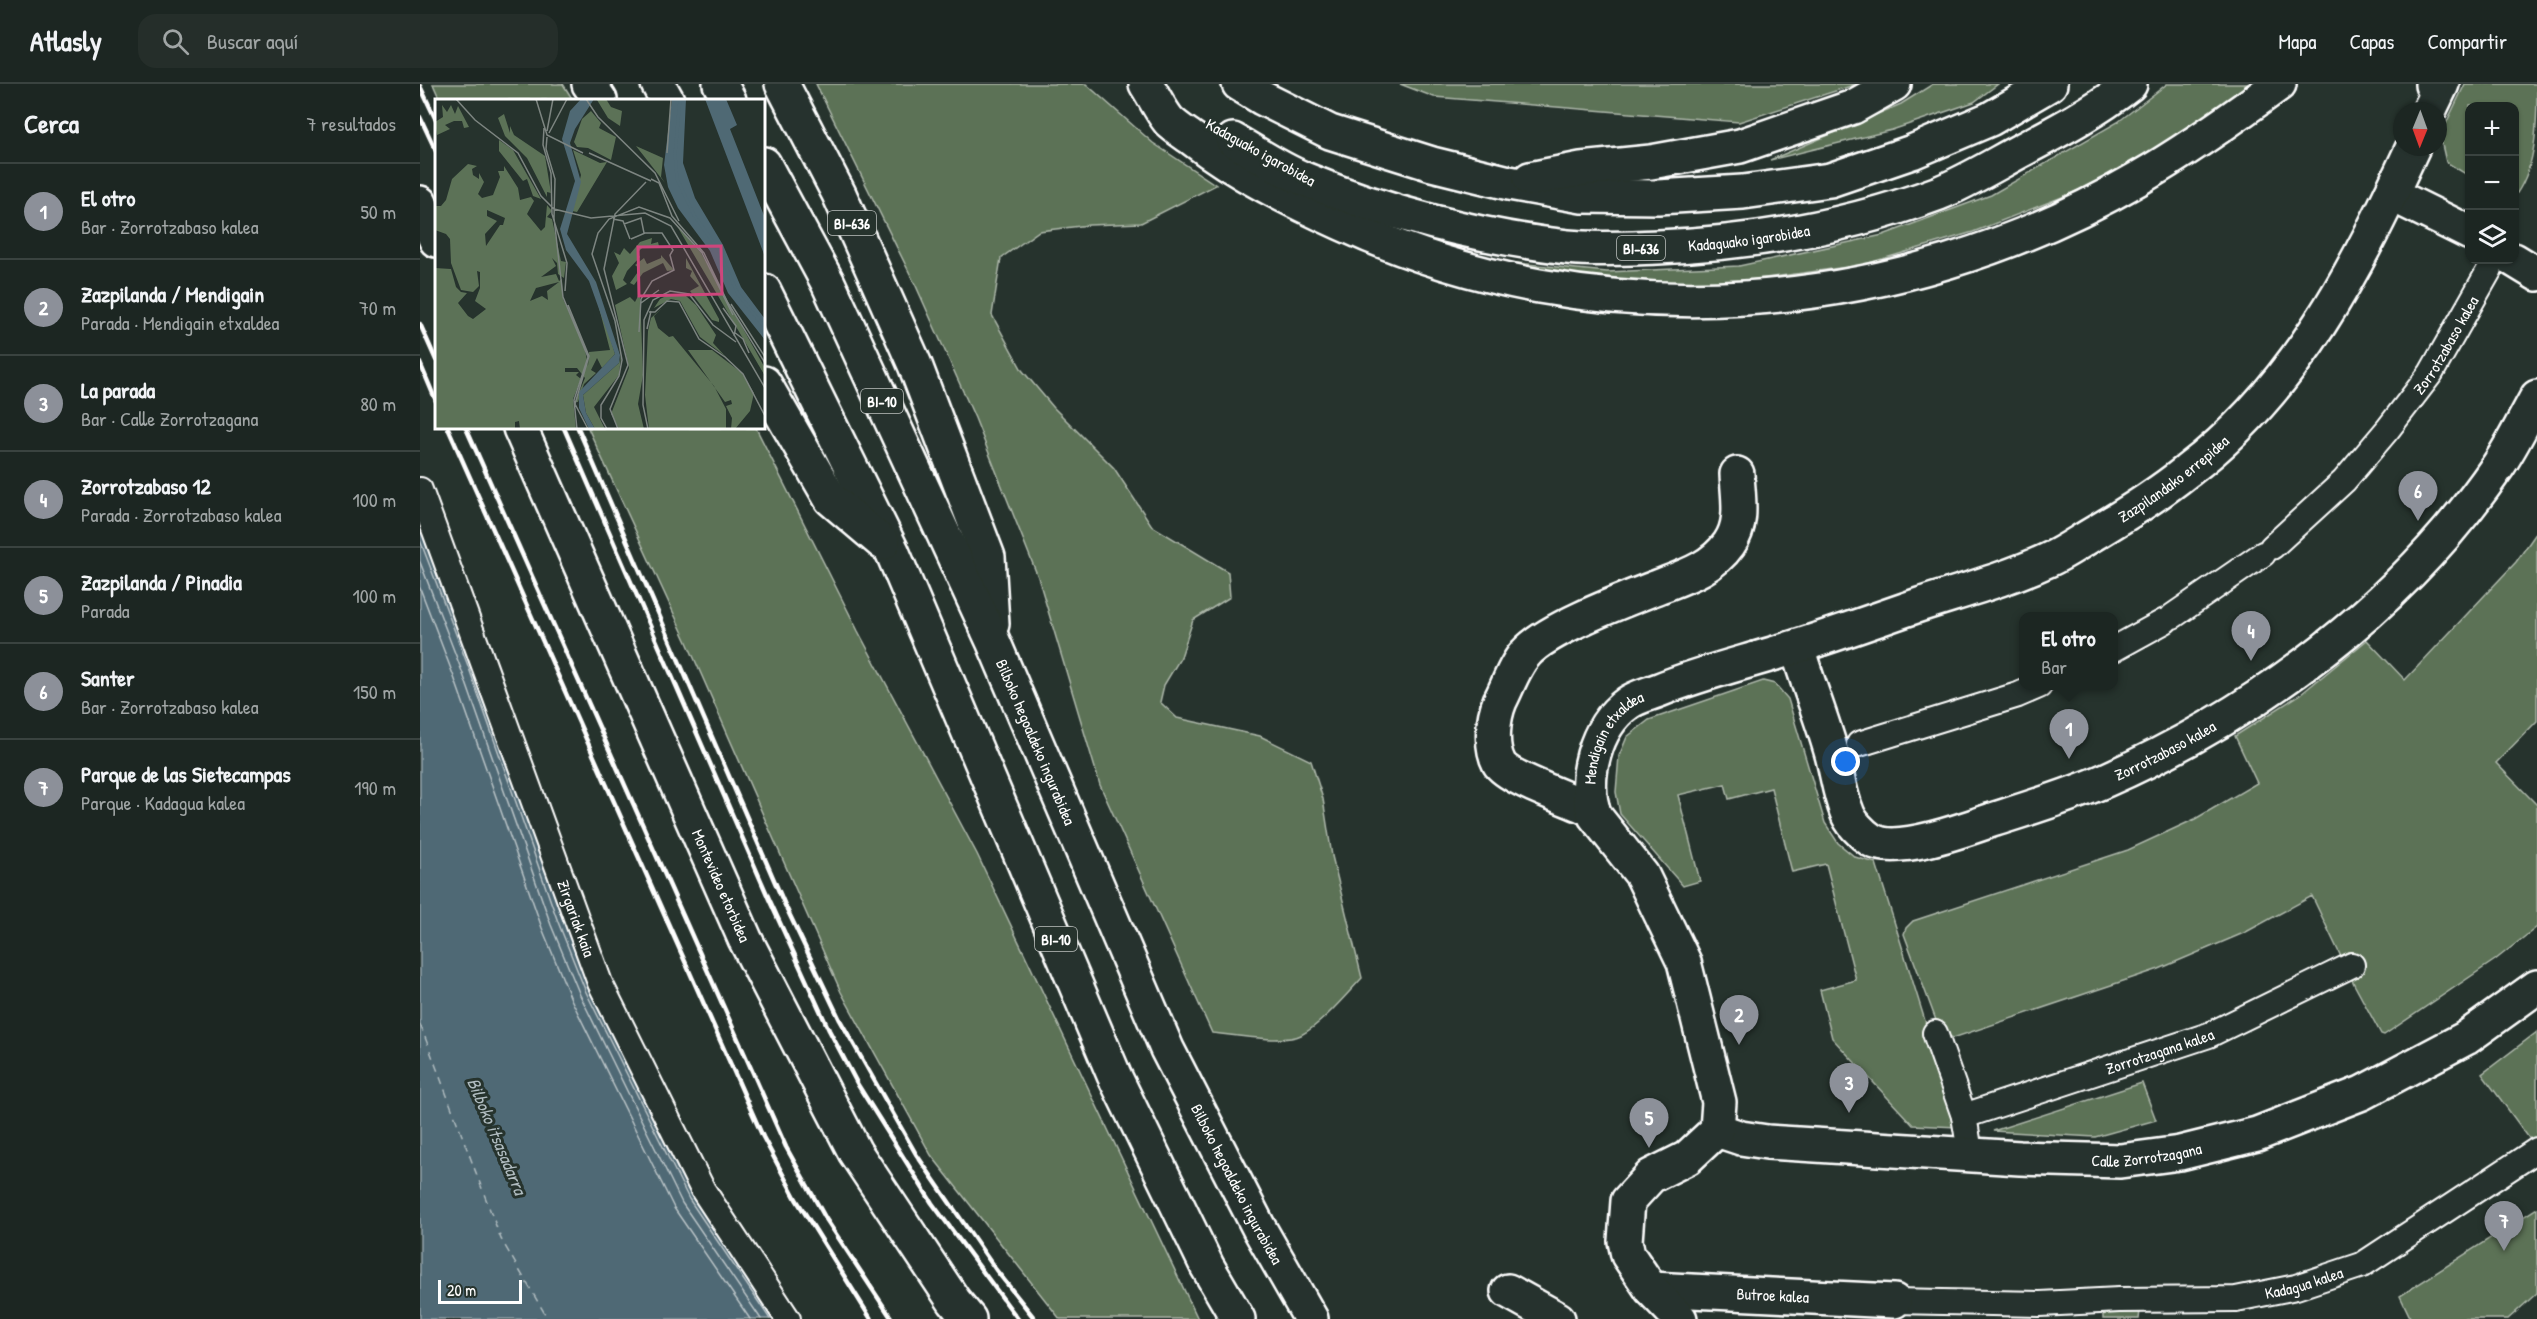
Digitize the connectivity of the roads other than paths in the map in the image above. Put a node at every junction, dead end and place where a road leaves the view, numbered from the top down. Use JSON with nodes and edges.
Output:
{"nodes":[{"id":1,"x":589,"y":84,"type":"edge"},
{"id":2,"x":657,"y":84,"type":"edge"},
{"id":3,"x":720,"y":84,"type":"edge"},
{"id":4,"x":782,"y":84,"type":"edge"},
{"id":5,"x":1146,"y":84,"type":"edge"},
{"id":6,"x":1153,"y":84,"type":"edge"},
{"id":7,"x":1239,"y":84,"type":"edge"},
{"id":8,"x":1894,"y":84,"type":"edge"},
{"id":9,"x":2050,"y":84,"type":"edge"},
{"id":10,"x":2130,"y":84,"type":"edge"},
{"id":11,"x":2279,"y":84,"type":"edge"},
{"id":12,"x":599,"y":99,"type":"edge"},
{"id":13,"x":666,"y":99,"type":"edge"},
{"id":14,"x":728,"y":99,"type":"edge"},
{"id":15,"x":2409,"y":156,"type":"edge"},
{"id":16,"x":765,"y":166,"type":"edge"},
{"id":17,"x":1509,"y":183,"type":"junction"},
{"id":18,"x":2391,"y":194,"type":"junction"},
{"id":19,"x":420,"y":203,"type":"edge"},
{"id":20,"x":2465,"y":231,"type":"edge"},
{"id":21,"x":435,"y":238,"type":"edge"},
{"id":22,"x":2502,"y":264,"type":"edge"},
{"id":23,"x":2537,"y":274,"type":"edge"},
{"id":24,"x":765,"y":293,"type":"edge"},
{"id":25,"x":765,"y":385,"type":"edge"},
{"id":26,"x":2537,"y":397,"type":"edge"},
{"id":27,"x":520,"y":429,"type":"edge"},
{"id":28,"x":1737,"y":474,"type":"dead end"},
{"id":29,"x":420,"y":490,"type":"edge"},
{"id":30,"x":892,"y":551,"type":"junction"},
{"id":31,"x":993,"y":641,"type":"junction"},
{"id":32,"x":1797,"y":647,"type":"junction"},
{"id":33,"x":2118,"y":647,"type":"edge"},
{"id":34,"x":2029,"y":690,"type":"edge"},
{"id":35,"x":1859,"y":744,"type":"dead end"},
{"id":36,"x":1593,"y":810,"type":"junction"},
{"id":37,"x":2349,"y":967,"type":"dead end"},
{"id":38,"x":2537,"y":987,"type":"edge"},
{"id":39,"x":1935,"y":1033,"type":"dead end"},
{"id":40,"x":1964,"y":1116,"type":"junction"},
{"id":41,"x":1717,"y":1130,"type":"junction"},
{"id":42,"x":1968,"y":1140,"type":"dead end"},
{"id":43,"x":2537,"y":1150,"type":"edge"},
{"id":44,"x":1651,"y":1289,"type":"junction"},
{"id":45,"x":1508,"y":1291,"type":"dead end"},
{"id":46,"x":1894,"y":1301,"type":"joint"},
{"id":47,"x":788,"y":1319,"type":"edge"},
{"id":48,"x":969,"y":1319,"type":"edge"},
{"id":49,"x":1238,"y":1319,"type":"edge"},
{"id":50,"x":1311,"y":1319,"type":"edge"},
{"id":51,"x":1558,"y":1319,"type":"edge"},
{"id":52,"x":1680,"y":1319,"type":"edge"}],
"edges":[{"from":1,"to":12,"type":"main road"},
{"from":2,"to":13,"type":"main road"},
{"from":3,"to":14,"type":"main road"},
{"from":4,"to":31,"type":"main road","number":"BI-636"},
{"from":5,"to":11,"type":"main road"},
{"from":6,"to":10,"type":"main road","name":"Kadaguako igarobidea","number":"BI-636"},
{"from":7,"to":17,"type":"main road"},
{"from":8,"to":17,"type":"main road"},
{"from":9,"to":17,"type":"main road"},
{"from":15,"to":18,"type":"main road","name":"Zazpilandako errepidea"},
{"from":16,"to":31,"type":"main road","name":"Bilboko hegoaldeko ingurabidea","number":"BI-10"},
{"from":18,"to":20,"type":"main road"},
{"from":18,"to":32,"type":"main road","name":"Zazpilandako errepidea"},
{"from":19,"to":21,"type":"main road"},
{"from":22,"to":23,"type":"main road","name":"Zorrotzabaso kalea"},
{"from":22,"to":33,"type":"street","name":"Zorrotzabaso kalea"},
{"from":24,"to":30,"type":"main road","number":"BI-10"},
{"from":25,"to":30,"type":"main road"},
{"from":26,"to":32,"type":"main road","name":"Zorrotzabaso kalea"},
{"from":27,"to":48,"type":"main road","name":"Montevideo etorbidea"},
{"from":28,"to":36,"type":"main road"},
{"from":29,"to":47,"type":"street","name":"Zirgariak kaia"},
{"from":30,"to":49,"type":"main road","number":"BI-10"},
{"from":31,"to":50,"type":"main road","name":"Bilboko hegoaldeko ingurabidea","number":"BI-10"},
{"from":32,"to":36,"type":"main road","name":"Mendigain etxaldea"},
{"from":34,"to":35,"type":"street"},
{"from":36,"to":41,"type":"main road","name":"Mendigain etxaldea"},
{"from":37,"to":40,"type":"street","name":"Zorrotzagana kalea"},
{"from":38,"to":41,"type":"main road","name":"Calle Zorrotzagana"},
{"from":39,"to":40,"type":"street"},
{"from":40,"to":42,"type":"street"},
{"from":41,"to":44,"type":"main road"},
{"from":43,"to":46,"type":"street","name":"Kadagua kalea"},
{"from":44,"to":46,"type":"main road","name":"Butroe kalea"},
{"from":44,"to":52,"type":"main road"},
{"from":45,"to":51,"type":"main road"}]}
